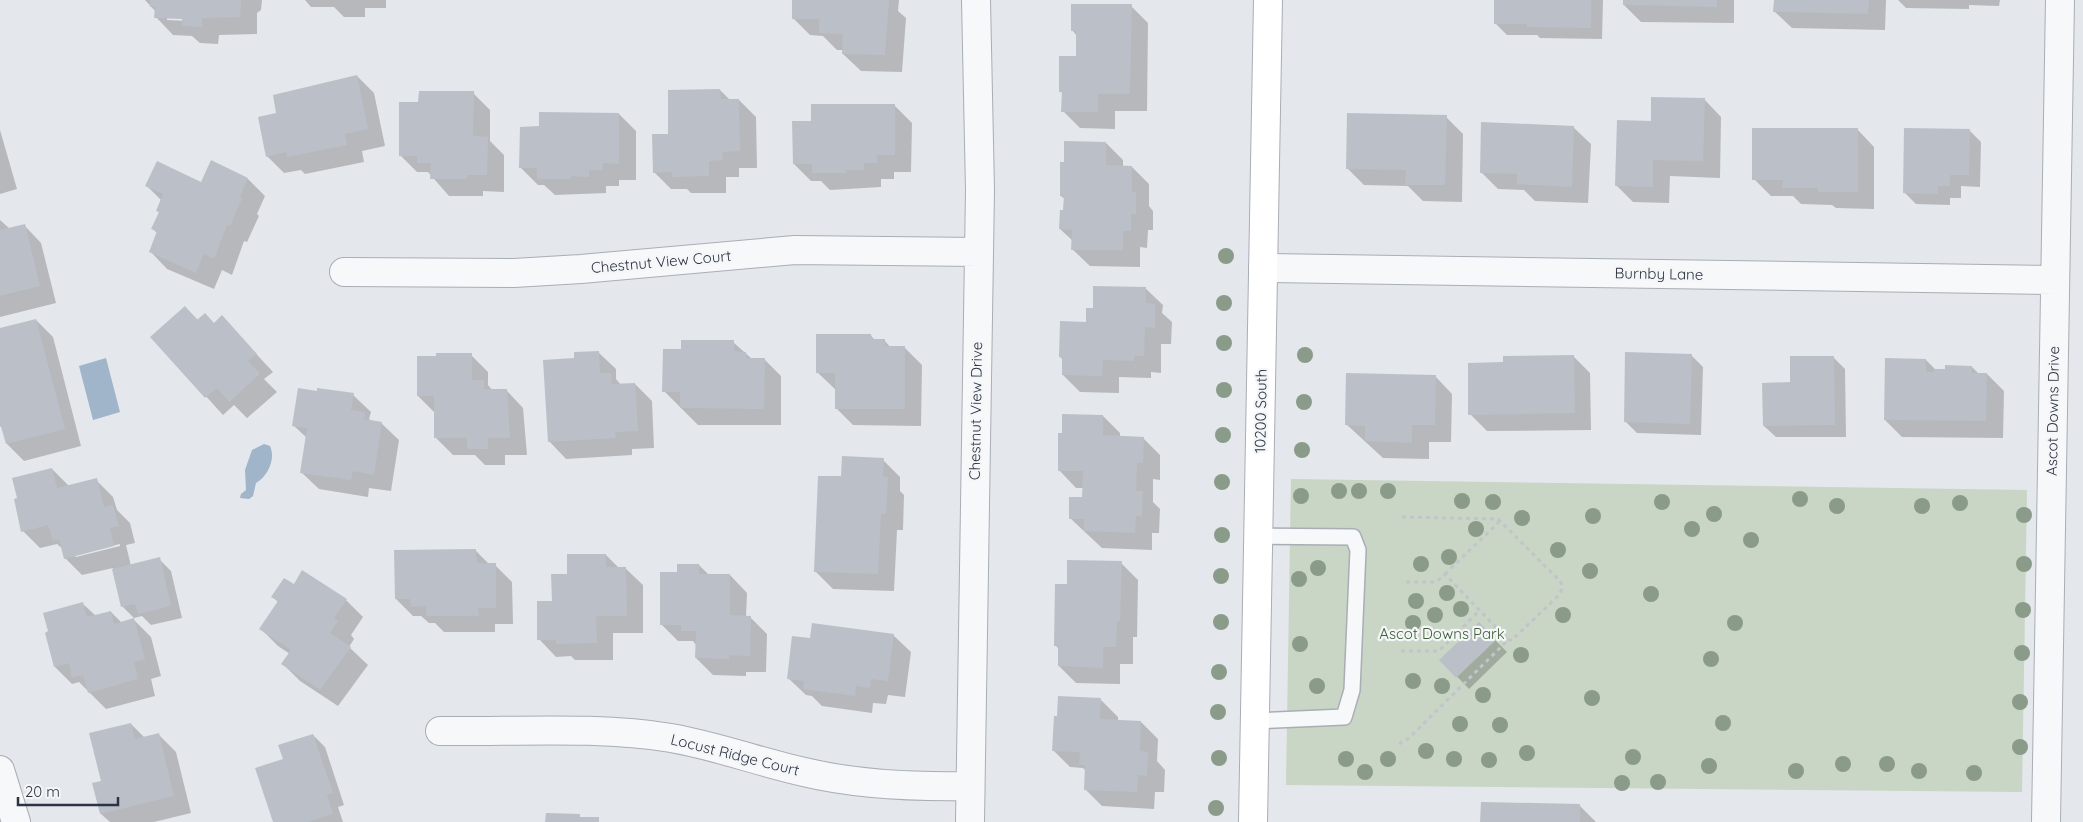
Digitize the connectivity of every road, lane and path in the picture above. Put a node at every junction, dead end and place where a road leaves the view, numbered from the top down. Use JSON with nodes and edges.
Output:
{"nodes":[{"id":1,"x":976,"y":0,"type":"edge"},
{"id":2,"x":1268,"y":0,"type":"edge"},
{"id":3,"x":2060,"y":0,"type":"edge"},
{"id":4,"x":978,"y":252,"type":"junction"},
{"id":5,"x":1263,"y":268,"type":"junction"},
{"id":6,"x":344,"y":272,"type":"dead end"},
{"id":7,"x":2055,"y":280,"type":"junction"},
{"id":8,"x":1402,"y":517,"type":"dead end"},
{"id":9,"x":1501,"y":520,"type":"junction"},
{"id":10,"x":1258,"y":536,"type":"junction"},
{"id":11,"x":1446,"y":574,"type":"junction"},
{"id":12,"x":1402,"y":582,"type":"dead end"},
{"id":13,"x":1480,"y":610,"type":"junction"},
{"id":14,"x":1508,"y":640,"type":"junction"},
{"id":15,"x":1400,"y":651,"type":"dead end"},
{"id":16,"x":1255,"y":722,"type":"junction"},
{"id":17,"x":440,"y":731,"type":"dead end"},
{"id":18,"x":1399,"y":744,"type":"dead end"},
{"id":19,"x":0,"y":770,"type":"edge"},
{"id":20,"x":970,"y":786,"type":"junction"},
{"id":21,"x":16,"y":822,"type":"edge"},
{"id":22,"x":970,"y":822,"type":"edge"},
{"id":23,"x":1253,"y":822,"type":"edge"},
{"id":24,"x":2046,"y":822,"type":"edge"}],
"edges":[{"from":1,"to":4,"type":"street","name":"Chestnut View Drive"},
{"from":2,"to":5,"type":"street","name":"10200 South"},
{"from":3,"to":7,"type":"street","name":"Ascot Downs Drive"},
{"from":4,"to":6,"type":"street","name":"Chestnut View Court"},
{"from":4,"to":20,"type":"street","name":"Chestnut View Drive"},
{"from":5,"to":7,"type":"street","name":"Burnby Lane"},
{"from":5,"to":10,"type":"street","name":"10200 South"},
{"from":7,"to":24,"type":"street","name":"Ascot Downs Drive"},
{"from":8,"to":9,"type":"path"},
{"from":9,"to":11,"type":"path"},
{"from":9,"to":14,"type":"path"},
{"from":10,"to":16,"type":"street","name":"10200 South"},
{"from":10,"to":16,"type":"lane"},
{"from":11,"to":12,"type":"path"},
{"from":11,"to":13,"type":"path"},
{"from":13,"to":14,"type":"path"},
{"from":13,"to":15,"type":"path"},
{"from":14,"to":18,"type":"path"},
{"from":16,"to":23,"type":"street","name":"10200 South"},
{"from":17,"to":20,"type":"street","name":"Locust Ridge Court"},
{"from":19,"to":21,"type":"street"},
{"from":20,"to":22,"type":"street","name":"Chestnut View Drive"}]}
